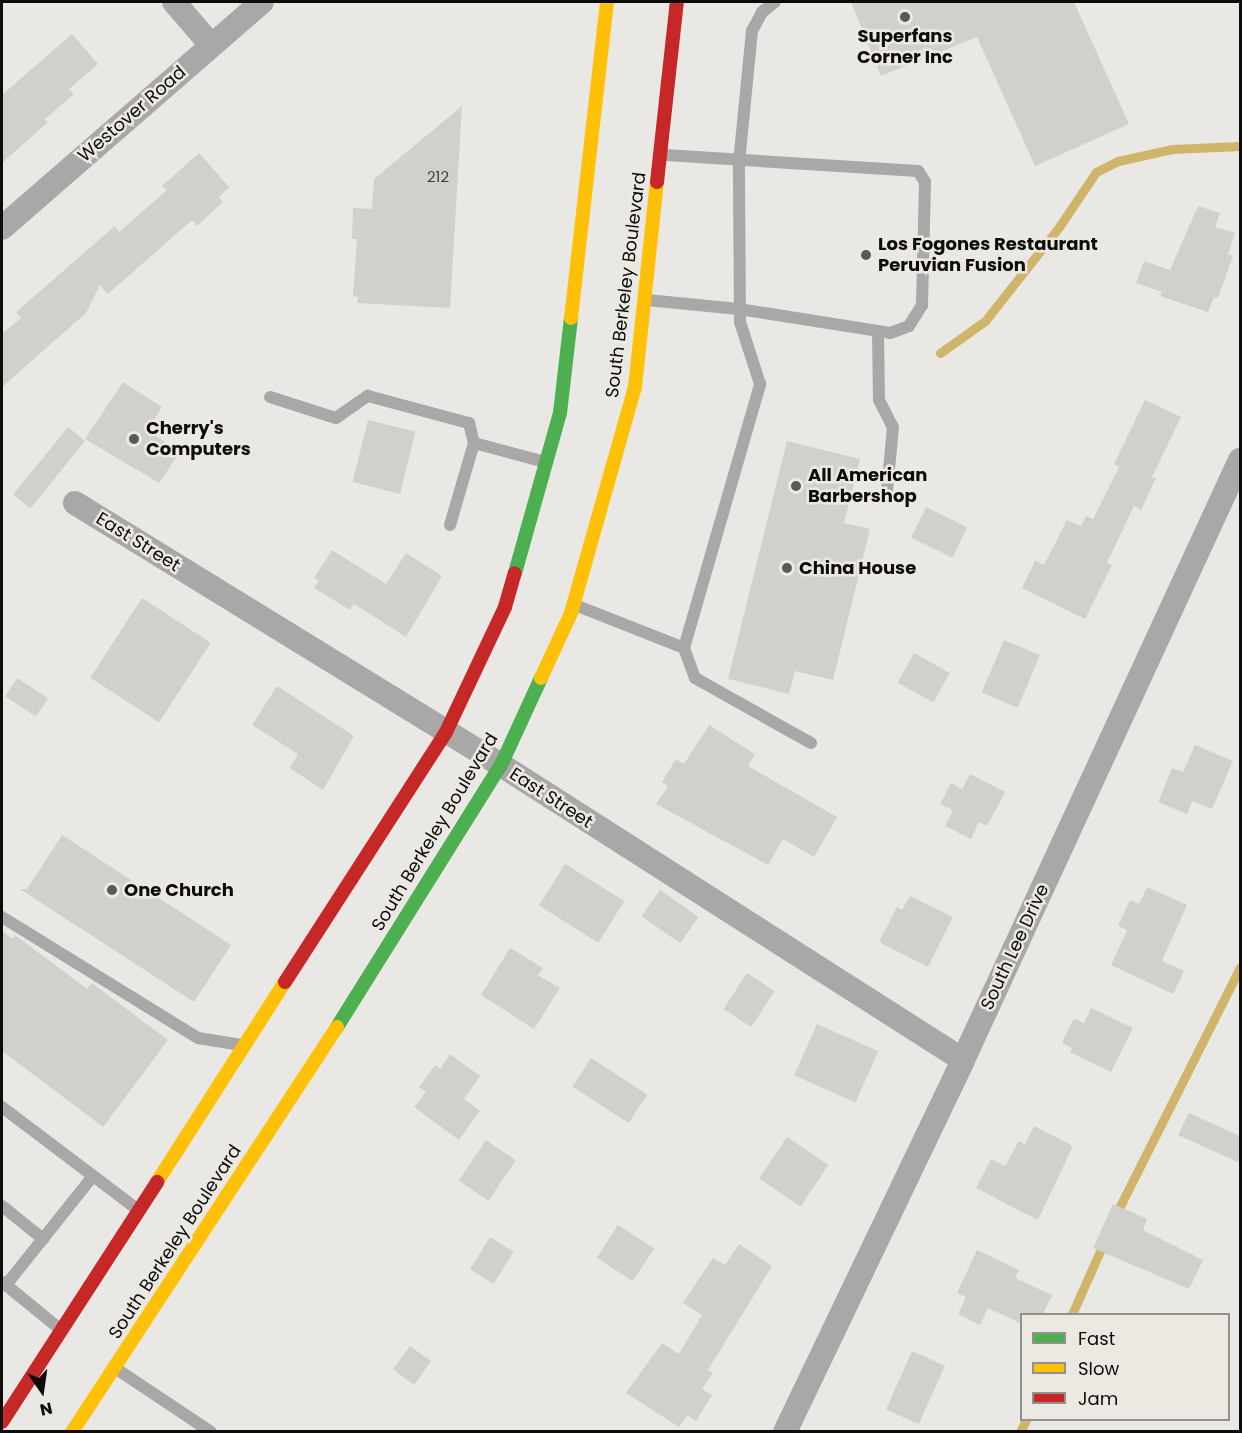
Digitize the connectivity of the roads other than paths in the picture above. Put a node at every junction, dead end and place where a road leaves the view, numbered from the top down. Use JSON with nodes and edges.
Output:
{"nodes":[{"id":1,"x":174,"y":2,"type":"edge"},
{"id":2,"x":262,"y":2,"type":"edge"},
{"id":3,"x":607,"y":2,"type":"edge"},
{"id":4,"x":678,"y":2,"type":"edge"},
{"id":5,"x":775,"y":2,"type":"edge"},
{"id":6,"x":211,"y":45,"type":"junction"},
{"id":7,"x":660,"y":155,"type":"junction"},
{"id":8,"x":739,"y":163,"type":"junction"},
{"id":9,"x":2,"y":228,"type":"edge"},
{"id":10,"x":645,"y":300,"type":"junction"},
{"id":11,"x":739,"y":309,"type":"junction"},
{"id":12,"x":878,"y":331,"type":"junction"},
{"id":13,"x":270,"y":397,"type":"dead end"},
{"id":14,"x":474,"y":443,"type":"junction"},
{"id":15,"x":1240,"y":460,"type":"edge"},
{"id":16,"x":546,"y":462,"type":"junction"},
{"id":17,"x":887,"y":491,"type":"dead end"},
{"id":18,"x":75,"y":503,"type":"dead end"},
{"id":19,"x":450,"y":525,"type":"dead end"},
{"id":20,"x":574,"y":604,"type":"junction"},
{"id":21,"x":684,"y":648,"type":"junction"},
{"id":22,"x":446,"y":732,"type":"junction"},
{"id":23,"x":811,"y":743,"type":"dead end"},
{"id":24,"x":501,"y":765,"type":"junction"},
{"id":25,"x":2,"y":917,"type":"edge"},
{"id":26,"x":246,"y":1046,"type":"junction"},
{"id":27,"x":963,"y":1060,"type":"junction"},
{"id":28,"x":2,"y":1107,"type":"edge"},
{"id":29,"x":93,"y":1176,"type":"junction"},
{"id":30,"x":2,"y":1206,"type":"edge"},
{"id":31,"x":139,"y":1211,"type":"junction"},
{"id":32,"x":43,"y":1239,"type":"junction"},
{"id":33,"x":4,"y":1284,"type":"edge"},
{"id":34,"x":62,"y":1331,"type":"junction"},
{"id":35,"x":114,"y":1368,"type":"junction"},
{"id":36,"x":2,"y":1422,"type":"edge"},
{"id":37,"x":75,"y":1430,"type":"edge"},
{"id":38,"x":211,"y":1431,"type":"edge"},
{"id":39,"x":785,"y":1431,"type":"edge"}],
"edges":[{"from":1,"to":6,"type":"street"},
{"from":2,"to":6,"type":"street","name":"Westover Road"},
{"from":3,"to":16,"type":"street"},
{"from":4,"to":7,"type":"street","name":"South Berkeley Boulevard"},
{"from":5,"to":8,"type":"lane"},
{"from":6,"to":9,"type":"street","name":"Westover Road"},
{"from":7,"to":8,"type":"lane"},
{"from":7,"to":10,"type":"street","name":"South Berkeley Boulevard"},
{"from":8,"to":11,"type":"lane"},
{"from":8,"to":12,"type":"lane"},
{"from":10,"to":11,"type":"lane"},
{"from":10,"to":20,"type":"street","name":"South Berkeley Boulevard"},
{"from":11,"to":12,"type":"lane"},
{"from":11,"to":21,"type":"lane"},
{"from":12,"to":17,"type":"lane"},
{"from":13,"to":14,"type":"lane"},
{"from":14,"to":16,"type":"lane"},
{"from":14,"to":19,"type":"lane"},
{"from":15,"to":27,"type":"street","name":"South Lee Drive"},
{"from":16,"to":22,"type":"street"},
{"from":18,"to":22,"type":"street","name":"East Street"},
{"from":20,"to":21,"type":"lane"},
{"from":20,"to":24,"type":"street","name":"South Berkeley Boulevard"},
{"from":21,"to":23,"type":"lane"},
{"from":22,"to":24,"type":"street","name":"East Street"},
{"from":22,"to":26,"type":"street"},
{"from":24,"to":27,"type":"street","name":"East Street"},
{"from":24,"to":35,"type":"street","name":"South Berkeley Boulevard"},
{"from":25,"to":26,"type":"lane"},
{"from":26,"to":31,"type":"street"},
{"from":27,"to":39,"type":"street","name":"South Lee Drive"},
{"from":28,"to":29,"type":"lane"},
{"from":29,"to":31,"type":"lane"},
{"from":29,"to":32,"type":"lane"},
{"from":30,"to":32,"type":"lane"},
{"from":31,"to":34,"type":"street"},
{"from":32,"to":33,"type":"lane"},
{"from":33,"to":34,"type":"lane"},
{"from":34,"to":36,"type":"street"},
{"from":35,"to":37,"type":"street","name":"South Berkeley Boulevard"},
{"from":35,"to":38,"type":"lane"}]}
